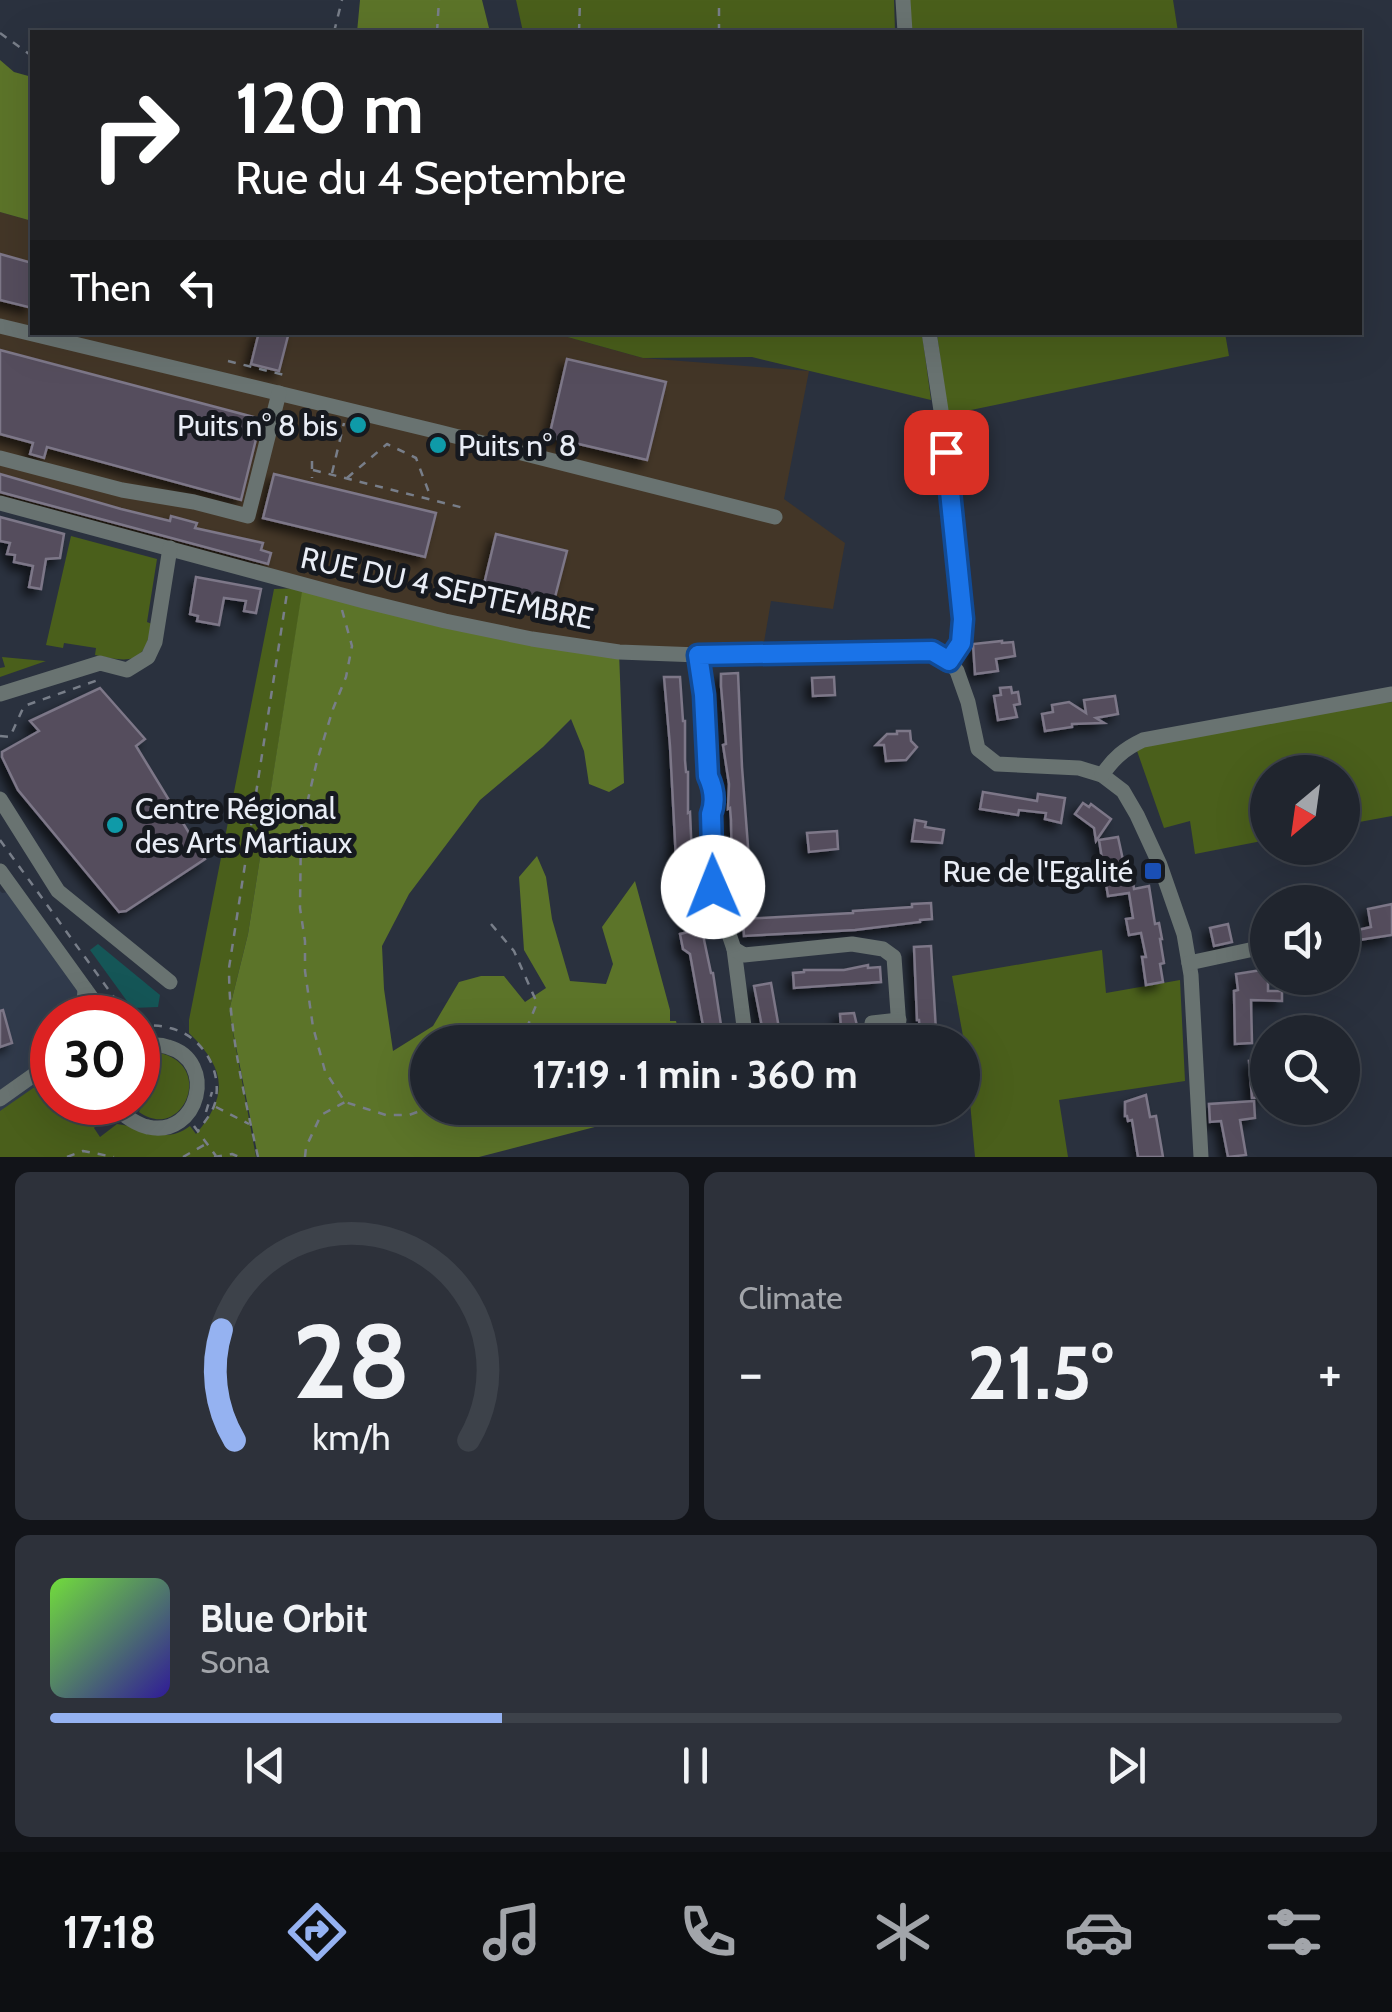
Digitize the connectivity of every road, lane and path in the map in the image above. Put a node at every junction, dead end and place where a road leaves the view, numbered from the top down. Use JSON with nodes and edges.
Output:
{"nodes":[{"id":1,"x":342,"y":0,"type":"edge"},
{"id":2,"x":438,"y":0,"type":"edge"},
{"id":3,"x":580,"y":0,"type":"edge"},
{"id":4,"x":719,"y":0,"type":"edge"},
{"id":5,"x":904,"y":0,"type":"edge"},
{"id":6,"x":334,"y":30,"type":"edge"},
{"id":7,"x":437,"y":30,"type":"edge"},
{"id":8,"x":580,"y":30,"type":"edge"},
{"id":9,"x":719,"y":30,"type":"edge"},
{"id":10,"x":905,"y":30,"type":"edge"},
{"id":11,"x":0,"y":33,"type":"edge"},
{"id":12,"x":30,"y":55,"type":"edge"},
{"id":13,"x":0,"y":326,"type":"edge"},
{"id":14,"x":30,"y":333,"type":"edge"},
{"id":15,"x":37,"y":335,"type":"edge"},
{"id":16,"x":929,"y":335,"type":"edge"},
{"id":17,"x":228,"y":361,"type":"dead end"},
{"id":18,"x":284,"y":375,"type":"dead end"},
{"id":19,"x":279,"y":393,"type":"junction"},
{"id":20,"x":346,"y":416,"type":"dead end"},
{"id":21,"x":0,"y":458,"type":"edge"},
{"id":22,"x":312,"y":461,"type":"dead end"},
{"id":23,"x":313,"y":470,"type":"junction"},
{"id":24,"x":331,"y":474,"type":"junction"},
{"id":25,"x":312,"y":478,"type":"dead end"},
{"id":26,"x":346,"y":478,"type":"junction"},
{"id":27,"x":432,"y":500,"type":"junction"},
{"id":28,"x":0,"y":503,"type":"edge"},
{"id":29,"x":468,"y":508,"type":"dead end"},
{"id":30,"x":774,"y":517,"type":"dead end"},
{"id":31,"x":170,"y":548,"type":"junction"},
{"id":32,"x":289,"y":582,"type":"junction"},
{"id":33,"x":338,"y":594,"type":"junction"},
{"id":34,"x":698,"y":655,"type":"junction"},
{"id":35,"x":949,"y":661,"type":"junction"},
{"id":36,"x":126,"y":670,"type":"junction"},
{"id":37,"x":0,"y":694,"type":"edge"},
{"id":38,"x":1392,"y":694,"type":"edge"},
{"id":39,"x":0,"y":736,"type":"edge"},
{"id":40,"x":1102,"y":775,"type":"junction"},
{"id":41,"x":0,"y":799,"type":"edge"},
{"id":42,"x":0,"y":840,"type":"edge"},
{"id":43,"x":0,"y":871,"type":"edge"},
{"id":44,"x":491,"y":924,"type":"dead end"},
{"id":45,"x":734,"y":949,"type":"junction"},
{"id":46,"x":1250,"y":950,"type":"edge"},
{"id":47,"x":1189,"y":963,"type":"junction"},
{"id":48,"x":170,"y":982,"type":"dead end"},
{"id":49,"x":85,"y":988,"type":"junction"},
{"id":50,"x":85,"y":995,"type":"edge"},
{"id":51,"x":90,"y":995,"type":"edge"},
{"id":52,"x":112,"y":995,"type":"edge"},
{"id":53,"x":899,"y":1020,"type":"junction"},
{"id":54,"x":872,"y":1022,"type":"dead end"},
{"id":55,"x":528,"y":1025,"type":"edge"},
{"id":56,"x":744,"y":1025,"type":"edge"},
{"id":57,"x":899,"y":1025,"type":"edge"},
{"id":58,"x":160,"y":1045,"type":"edge"},
{"id":59,"x":30,"y":1078,"type":"edge"},
{"id":60,"x":0,"y":1099,"type":"edge"},
{"id":61,"x":196,"y":1099,"type":"junction"},
{"id":62,"x":345,"y":1102,"type":"junction"},
{"id":63,"x":410,"y":1115,"type":"edge"},
{"id":64,"x":250,"y":1124,"type":"junction"},
{"id":65,"x":141,"y":1125,"type":"edge"},
{"id":66,"x":215,"y":1156,"type":"edge"},
{"id":67,"x":68,"y":1157,"type":"edge"},
{"id":68,"x":114,"y":1157,"type":"edge"},
{"id":69,"x":183,"y":1157,"type":"edge"},
{"id":70,"x":239,"y":1157,"type":"edge"},
{"id":71,"x":258,"y":1157,"type":"edge"},
{"id":72,"x":305,"y":1157,"type":"edge"},
{"id":73,"x":1201,"y":1157,"type":"edge"}],
"edges":[{"from":1,"to":6,"type":"path"},
{"from":2,"to":7,"type":"path"},
{"from":3,"to":8,"type":"path"},
{"from":4,"to":9,"type":"path"},
{"from":5,"to":10,"type":"street"},
{"from":11,"to":12,"type":"path"},
{"from":13,"to":14,"type":"street"},
{"from":15,"to":19,"type":"street"},
{"from":16,"to":35,"type":"street"},
{"from":17,"to":18,"type":"path"},
{"from":19,"to":21,"type":"street"},
{"from":19,"to":30,"type":"street"},
{"from":20,"to":24,"type":"path"},
{"from":22,"to":23,"type":"path"},
{"from":23,"to":24,"type":"path"},
{"from":23,"to":25,"type":"path"},
{"from":24,"to":26,"type":"path"},
{"from":26,"to":27,"type":"path"},
{"from":26,"to":27,"type":"path"},
{"from":27,"to":29,"type":"path"},
{"from":28,"to":31,"type":"street","name":"RUE DU 4 SEPTEMBRE"},
{"from":31,"to":32,"type":"street","name":"RUE DU 4 SEPTEMBRE"},
{"from":31,"to":36,"type":"street"},
{"from":32,"to":33,"type":"street","name":"RUE DU 4 SEPTEMBRE"},
{"from":32,"to":64,"type":"path"},
{"from":33,"to":34,"type":"street","name":"RUE DU 4 SEPTEMBRE"},
{"from":33,"to":62,"type":"path"},
{"from":34,"to":35,"type":"street","name":"RUE DU 4 SEPTEMBRE"},
{"from":34,"to":45,"type":"street"},
{"from":35,"to":40,"type":"street"},
{"from":36,"to":37,"type":"street"},
{"from":36,"to":39,"type":"path"},
{"from":38,"to":40,"type":"street"},
{"from":40,"to":47,"type":"street"},
{"from":41,"to":48,"type":"street"},
{"from":42,"to":52,"type":"path"},
{"from":43,"to":49,"type":"street"},
{"from":44,"to":55,"type":"path"},
{"from":45,"to":53,"type":"street"},
{"from":45,"to":56,"type":"street"},
{"from":46,"to":47,"type":"street"},
{"from":47,"to":73,"type":"street"},
{"from":49,"to":50,"type":"street"},
{"from":49,"to":51,"type":"street"},
{"from":53,"to":54,"type":"street"},
{"from":53,"to":57,"type":"street"},
{"from":58,"to":61,"type":"street"},
{"from":59,"to":60,"type":"street"},
{"from":61,"to":64,"type":"path"},
{"from":61,"to":65,"type":"street"},
{"from":62,"to":63,"type":"path"},
{"from":62,"to":72,"type":"path"},
{"from":64,"to":71,"type":"path"},
{"from":66,"to":69,"type":"path"},
{"from":66,"to":70,"type":"path"},
{"from":67,"to":68,"type":"path"}]}
